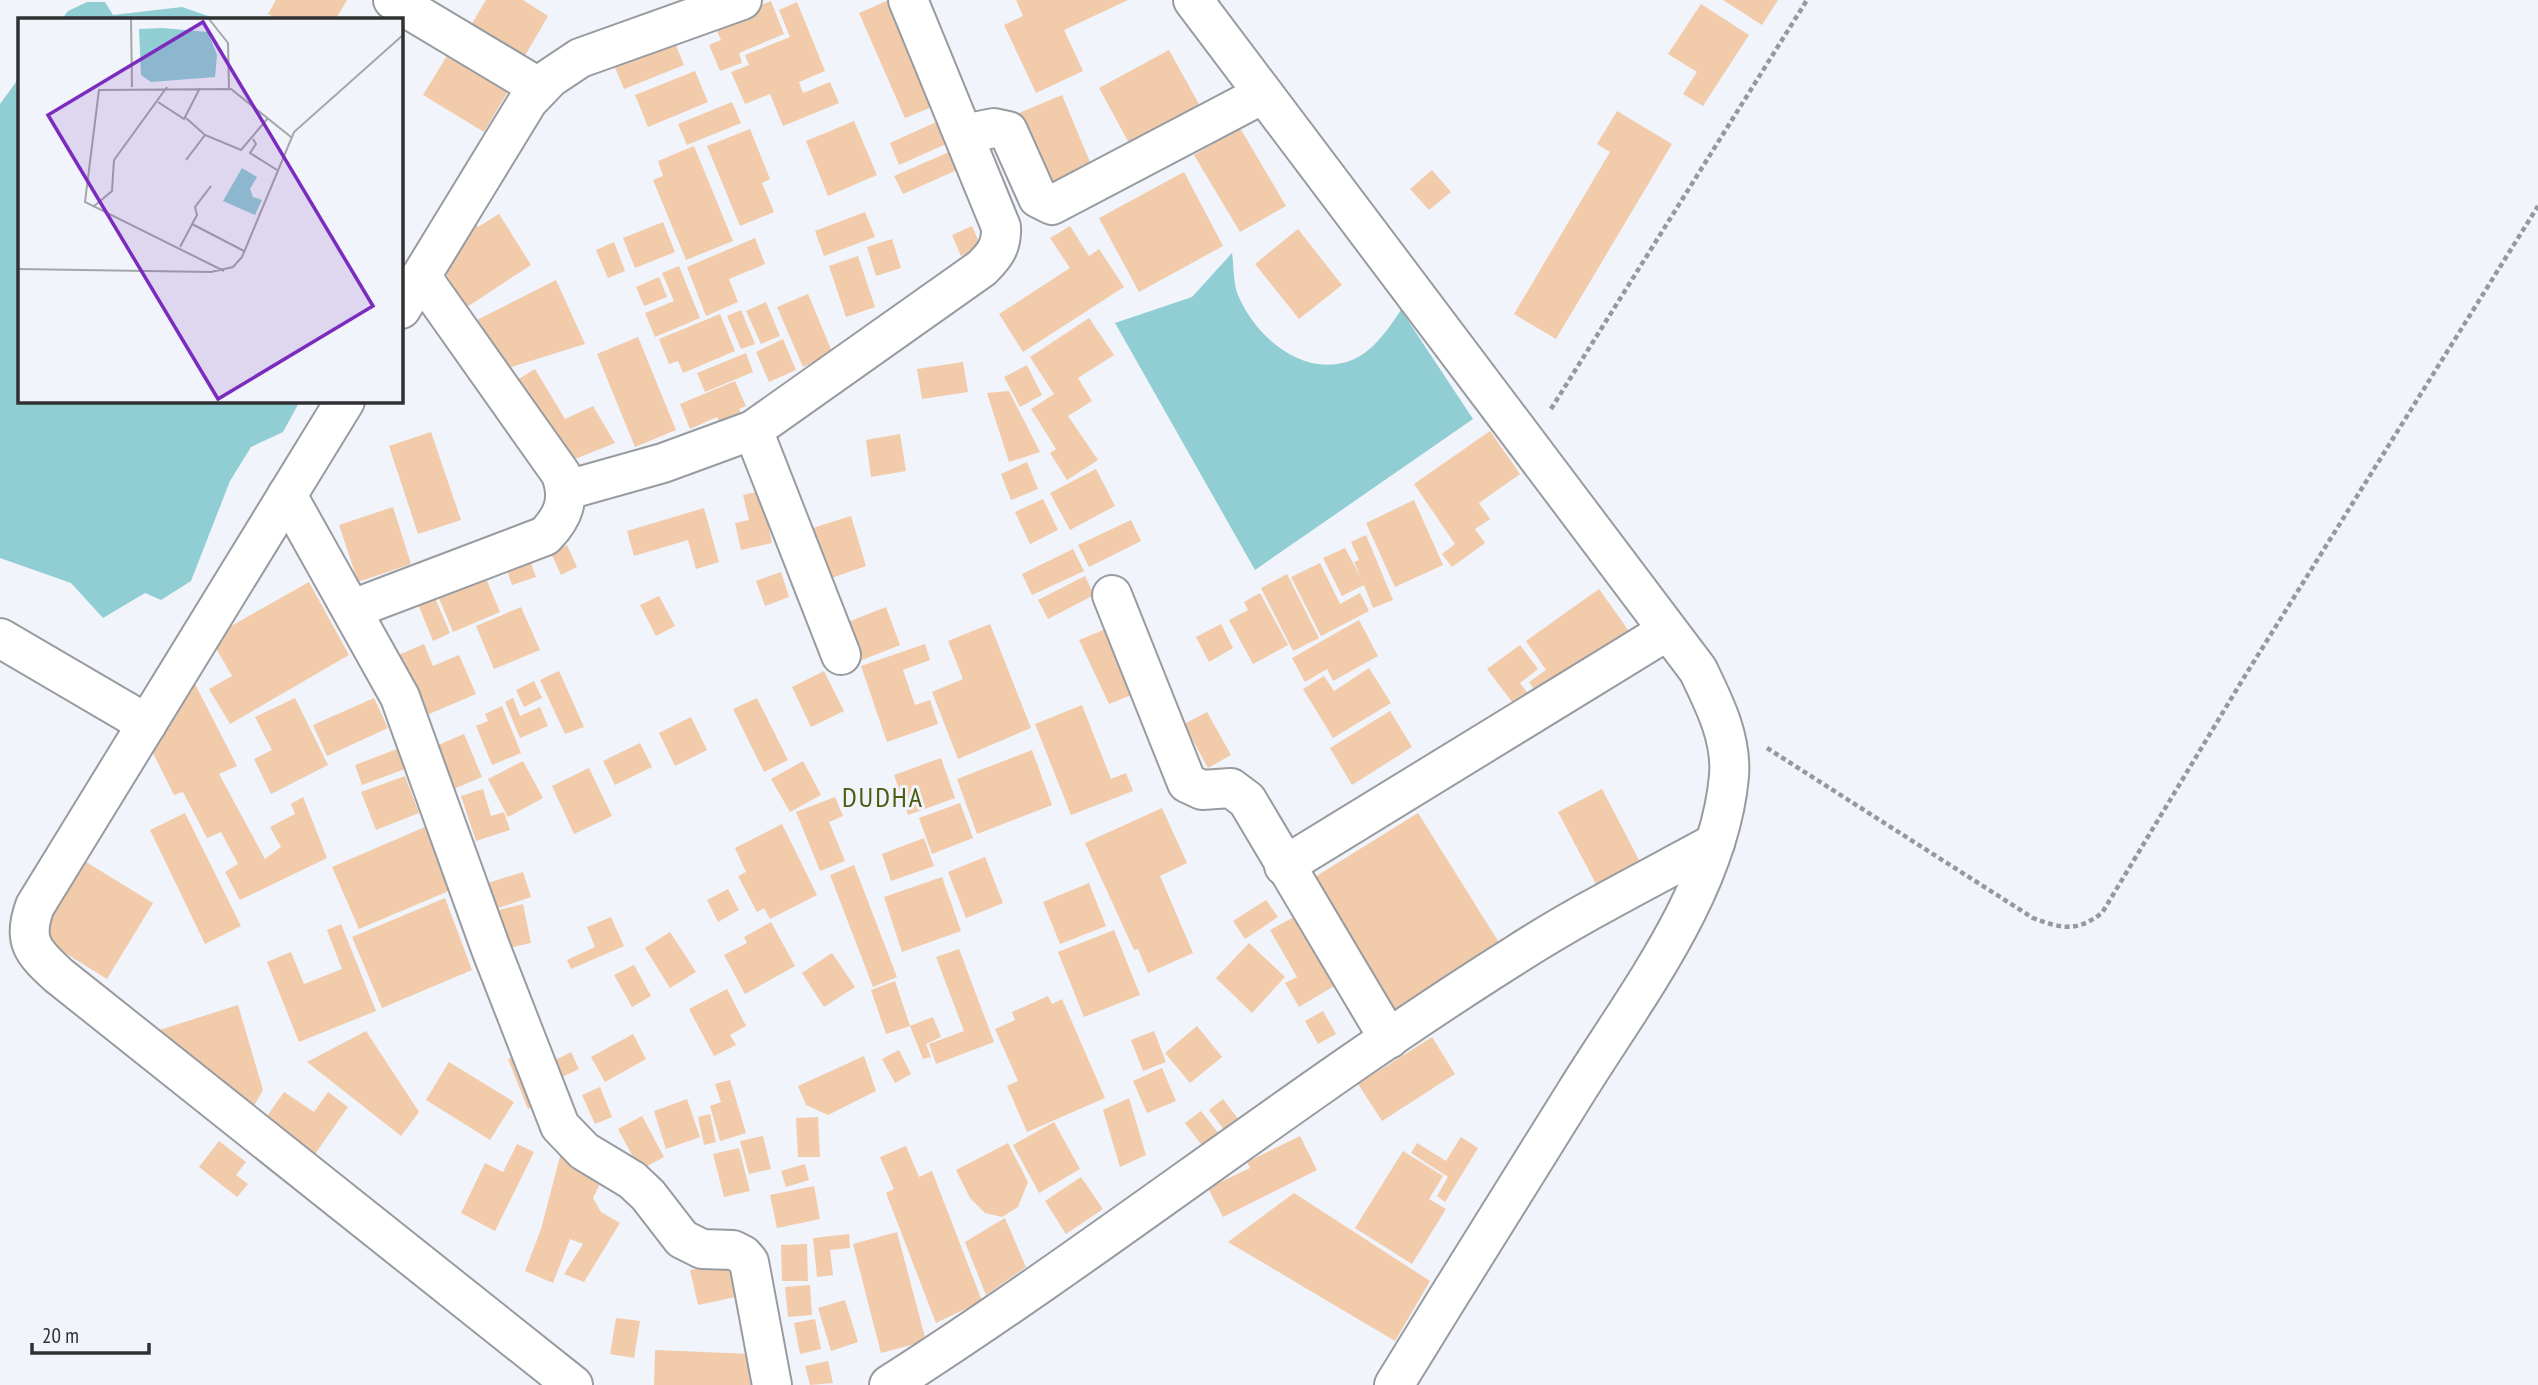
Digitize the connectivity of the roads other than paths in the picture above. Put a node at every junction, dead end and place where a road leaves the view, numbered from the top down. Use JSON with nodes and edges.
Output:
{"nodes":[{"id":1,"x":393,"y":0,"type":"edge"},
{"id":2,"x":742,"y":0,"type":"edge"},
{"id":3,"x":908,"y":0,"type":"edge"},
{"id":4,"x":1194,"y":0,"type":"edge"},
{"id":5,"x":540,"y":88,"type":"junction"},
{"id":6,"x":1263,"y":94,"type":"junction"},
{"id":7,"x":964,"y":134,"type":"junction"},
{"id":8,"x":421,"y":276,"type":"junction"},
{"id":9,"x":402,"y":307,"type":"edge"},
{"id":10,"x":344,"y":402,"type":"edge"},
{"id":11,"x":753,"y":430,"type":"junction"},
{"id":12,"x":566,"y":489,"type":"junction"},
{"id":13,"x":287,"y":495,"type":"junction"},
{"id":14,"x":1112,"y":595,"type":"dead end"},
{"id":15,"x":353,"y":609,"type":"junction"},
{"id":16,"x":1667,"y":631,"type":"junction"},
{"id":17,"x":0,"y":638,"type":"edge"},
{"id":18,"x":841,"y":654,"type":"dead end"},
{"id":19,"x":147,"y":724,"type":"junction"},
{"id":20,"x":1716,"y":843,"type":"junction"},
{"id":21,"x":1284,"y":866,"type":"junction"},
{"id":22,"x":1389,"y":1039,"type":"junction"},
{"id":23,"x":573,"y":1385,"type":"edge"},
{"id":24,"x":772,"y":1385,"type":"edge"},
{"id":25,"x":889,"y":1385,"type":"edge"},
{"id":26,"x":1394,"y":1385,"type":"edge"}],
"edges":[{"from":1,"to":5,"type":"street"},
{"from":2,"to":5,"type":"street"},
{"from":3,"to":7,"type":"street"},
{"from":4,"to":6,"type":"street"},
{"from":5,"to":8,"type":"street"},
{"from":6,"to":7,"type":"street"},
{"from":6,"to":16,"type":"street"},
{"from":7,"to":11,"type":"street"},
{"from":8,"to":9,"type":"street"},
{"from":8,"to":12,"type":"street"},
{"from":10,"to":13,"type":"street"},
{"from":11,"to":12,"type":"street"},
{"from":11,"to":18,"type":"street"},
{"from":12,"to":15,"type":"street"},
{"from":13,"to":15,"type":"street"},
{"from":13,"to":19,"type":"street"},
{"from":14,"to":21,"type":"street"},
{"from":15,"to":24,"type":"street"},
{"from":16,"to":20,"type":"street"},
{"from":16,"to":21,"type":"street"},
{"from":17,"to":19,"type":"street"},
{"from":19,"to":23,"type":"street"},
{"from":20,"to":22,"type":"street"},
{"from":20,"to":26,"type":"street"},
{"from":21,"to":22,"type":"street"},
{"from":22,"to":25,"type":"street"}]}
